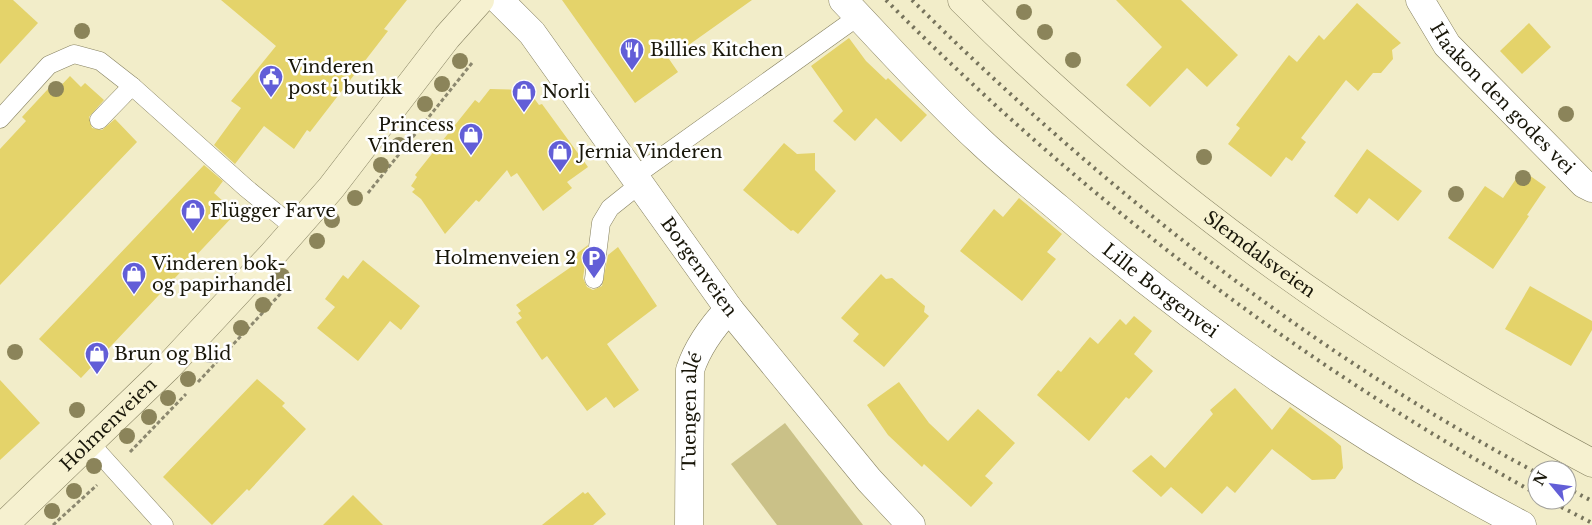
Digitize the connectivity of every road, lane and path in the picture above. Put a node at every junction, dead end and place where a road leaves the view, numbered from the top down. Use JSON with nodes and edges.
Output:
{"nodes":[{"id":1,"x":480,"y":0,"type":"edge"},
{"id":2,"x":499,"y":0,"type":"edge"},
{"id":3,"x":962,"y":0,"type":"edge"},
{"id":4,"x":1420,"y":0,"type":"edge"},
{"id":5,"x":851,"y":8,"type":"edge"},
{"id":6,"x":132,"y":86,"type":"junction"},
{"id":7,"x":0,"y":119,"type":"edge"},
{"id":8,"x":99,"y":120,"type":"dead end"},
{"id":9,"x":637,"y":180,"type":"junction"},
{"id":10,"x":1592,"y":188,"type":"edge"},
{"id":11,"x":296,"y":228,"type":"junction"},
{"id":12,"x":594,"y":278,"type":"dead end"},
{"id":13,"x":729,"y":308,"type":"junction"},
{"id":14,"x":90,"y":444,"type":"junction"},
{"id":15,"x":1592,"y":463,"type":"edge"},
{"id":16,"x":4,"y":525,"type":"edge"},
{"id":17,"x":164,"y":525,"type":"edge"},
{"id":18,"x":689,"y":525,"type":"edge"},
{"id":19,"x":911,"y":525,"type":"edge"},
{"id":20,"x":1522,"y":525,"type":"edge"}],
"edges":[{"from":1,"to":11,"type":"main road","name":"Holmenveien"},
{"from":2,"to":9,"type":"street","name":"Borgenveien"},
{"from":3,"to":15,"type":"main road","name":"Slemdalsveien"},
{"from":4,"to":10,"type":"street","name":"Haakon den godes vei"},
{"from":5,"to":9,"type":"lane"},
{"from":5,"to":20,"type":"street","name":"Lille Borgenvei"},
{"from":6,"to":7,"type":"lane"},
{"from":6,"to":8,"type":"lane"},
{"from":6,"to":11,"type":"lane"},
{"from":9,"to":12,"type":"lane"},
{"from":9,"to":13,"type":"street","name":"Borgenveien"},
{"from":11,"to":14,"type":"main road","name":"Holmenveien"},
{"from":13,"to":18,"type":"street","name":"Tuengen allé"},
{"from":13,"to":19,"type":"street","name":"Borgenveien"},
{"from":14,"to":16,"type":"main road","name":"Holmenveien"},
{"from":14,"to":17,"type":"lane"}]}
